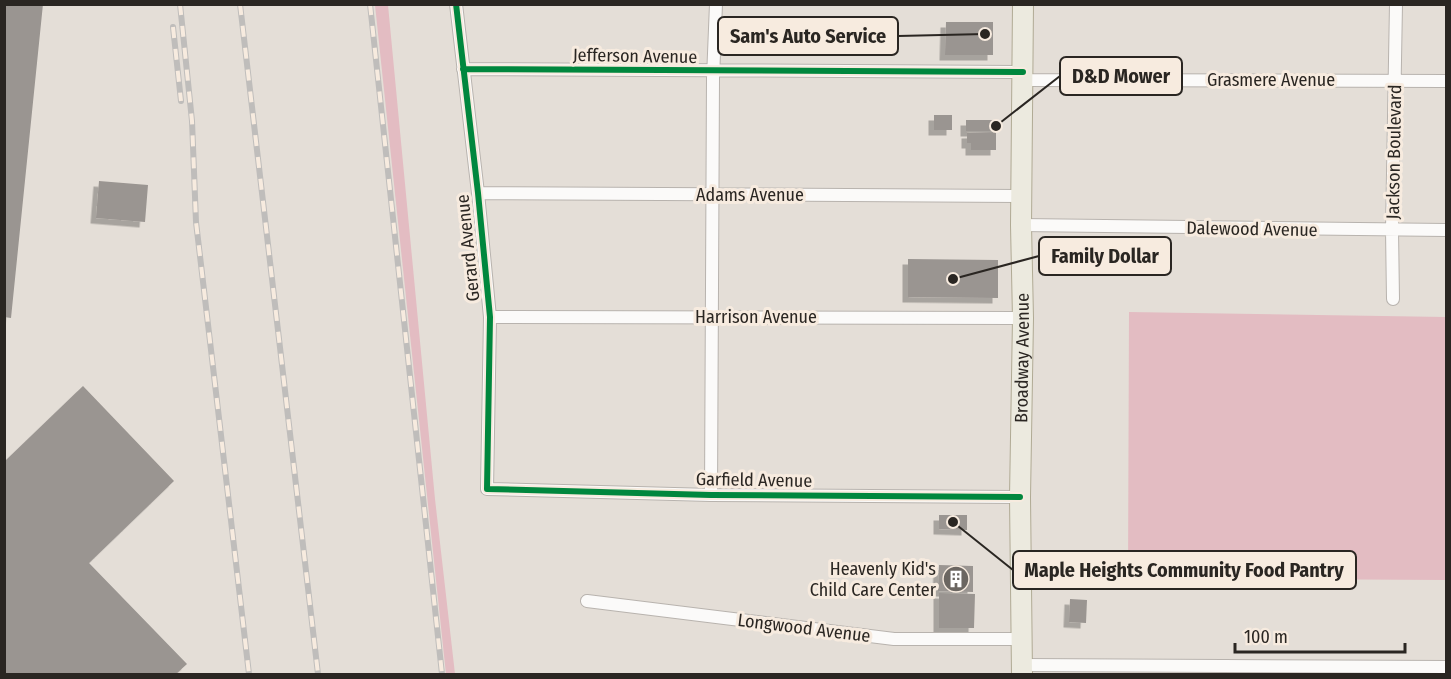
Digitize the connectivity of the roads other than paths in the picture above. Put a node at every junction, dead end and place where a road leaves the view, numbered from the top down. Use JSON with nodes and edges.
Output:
{"nodes":[{"id":1,"x":456,"y":4,"type":"edge"},
{"id":2,"x":716,"y":4,"type":"edge"},
{"id":3,"x":1023,"y":4,"type":"edge"},
{"id":4,"x":1396,"y":4,"type":"edge"},
{"id":5,"x":462,"y":69,"type":"junction"},
{"id":6,"x":713,"y":71,"type":"junction"},
{"id":7,"x":1023,"y":76,"type":"junction"},
{"id":8,"x":1395,"y":80,"type":"junction"},
{"id":9,"x":1446,"y":81,"type":"edge"},
{"id":10,"x":478,"y":193,"type":"junction"},
{"id":11,"x":713,"y":195,"type":"junction"},
{"id":12,"x":1022,"y":196,"type":"junction"},
{"id":13,"x":1021,"y":225,"type":"junction"},
{"id":14,"x":1392,"y":230,"type":"junction"},
{"id":15,"x":1446,"y":230,"type":"edge"},
{"id":16,"x":1393,"y":299,"type":"dead end"},
{"id":17,"x":490,"y":317,"type":"junction"},
{"id":18,"x":711,"y":317,"type":"junction"},
{"id":19,"x":1023,"y":318,"type":"junction"},
{"id":20,"x":487,"y":489,"type":"joint"},
{"id":21,"x":711,"y":495,"type":"junction"},
{"id":22,"x":1020,"y":497,"type":"junction"},
{"id":23,"x":587,"y":601,"type":"dead end"},
{"id":24,"x":1022,"y":639,"type":"junction"},
{"id":25,"x":1446,"y":667,"type":"edge"},
{"id":26,"x":1022,"y":670,"type":"edge"}],
"edges":[{"from":1,"to":5,"type":"street","name":"Gerard Avenue"},
{"from":2,"to":6,"type":"street"},
{"from":3,"to":7,"type":"main road","name":"Broadway Avenue"},
{"from":4,"to":8,"type":"street","name":"Jackson Boulevard"},
{"from":5,"to":6,"type":"street","name":"Jefferson Avenue"},
{"from":5,"to":10,"type":"street","name":"Gerard Avenue"},
{"from":6,"to":7,"type":"street","name":"Jefferson Avenue"},
{"from":6,"to":11,"type":"street"},
{"from":7,"to":8,"type":"street","name":"Grasmere Avenue"},
{"from":7,"to":12,"type":"main road","name":"Broadway Avenue"},
{"from":8,"to":9,"type":"street","name":"Grasmere Avenue"},
{"from":8,"to":14,"type":"street","name":"Jackson Boulevard"},
{"from":10,"to":11,"type":"street","name":"Adams Avenue"},
{"from":10,"to":17,"type":"street","name":"Gerard Avenue"},
{"from":11,"to":12,"type":"street","name":"Adams Avenue"},
{"from":11,"to":18,"type":"street"},
{"from":12,"to":13,"type":"main road","name":"Broadway Avenue"},
{"from":13,"to":14,"type":"street","name":"Dalewood Avenue"},
{"from":13,"to":19,"type":"main road","name":"Broadway Avenue"},
{"from":14,"to":15,"type":"street","name":"Dalewood Avenue"},
{"from":14,"to":16,"type":"street","name":"Jackson Boulevard"},
{"from":17,"to":18,"type":"street","name":"Harrison Avenue"},
{"from":17,"to":20,"type":"street","name":"Gerard Avenue"},
{"from":18,"to":19,"type":"street","name":"Harrison Avenue"},
{"from":18,"to":21,"type":"street"},
{"from":19,"to":22,"type":"main road","name":"Broadway Avenue"},
{"from":20,"to":21,"type":"street","name":"Garfield Avenue"},
{"from":21,"to":22,"type":"street","name":"Garfield Avenue"},
{"from":22,"to":24,"type":"main road","name":"Broadway Avenue"},
{"from":23,"to":24,"type":"street","name":"Longwood Avenue"},
{"from":24,"to":26,"type":"main road","name":"Broadway Avenue"},
{"from":25,"to":26,"type":"street"}]}
